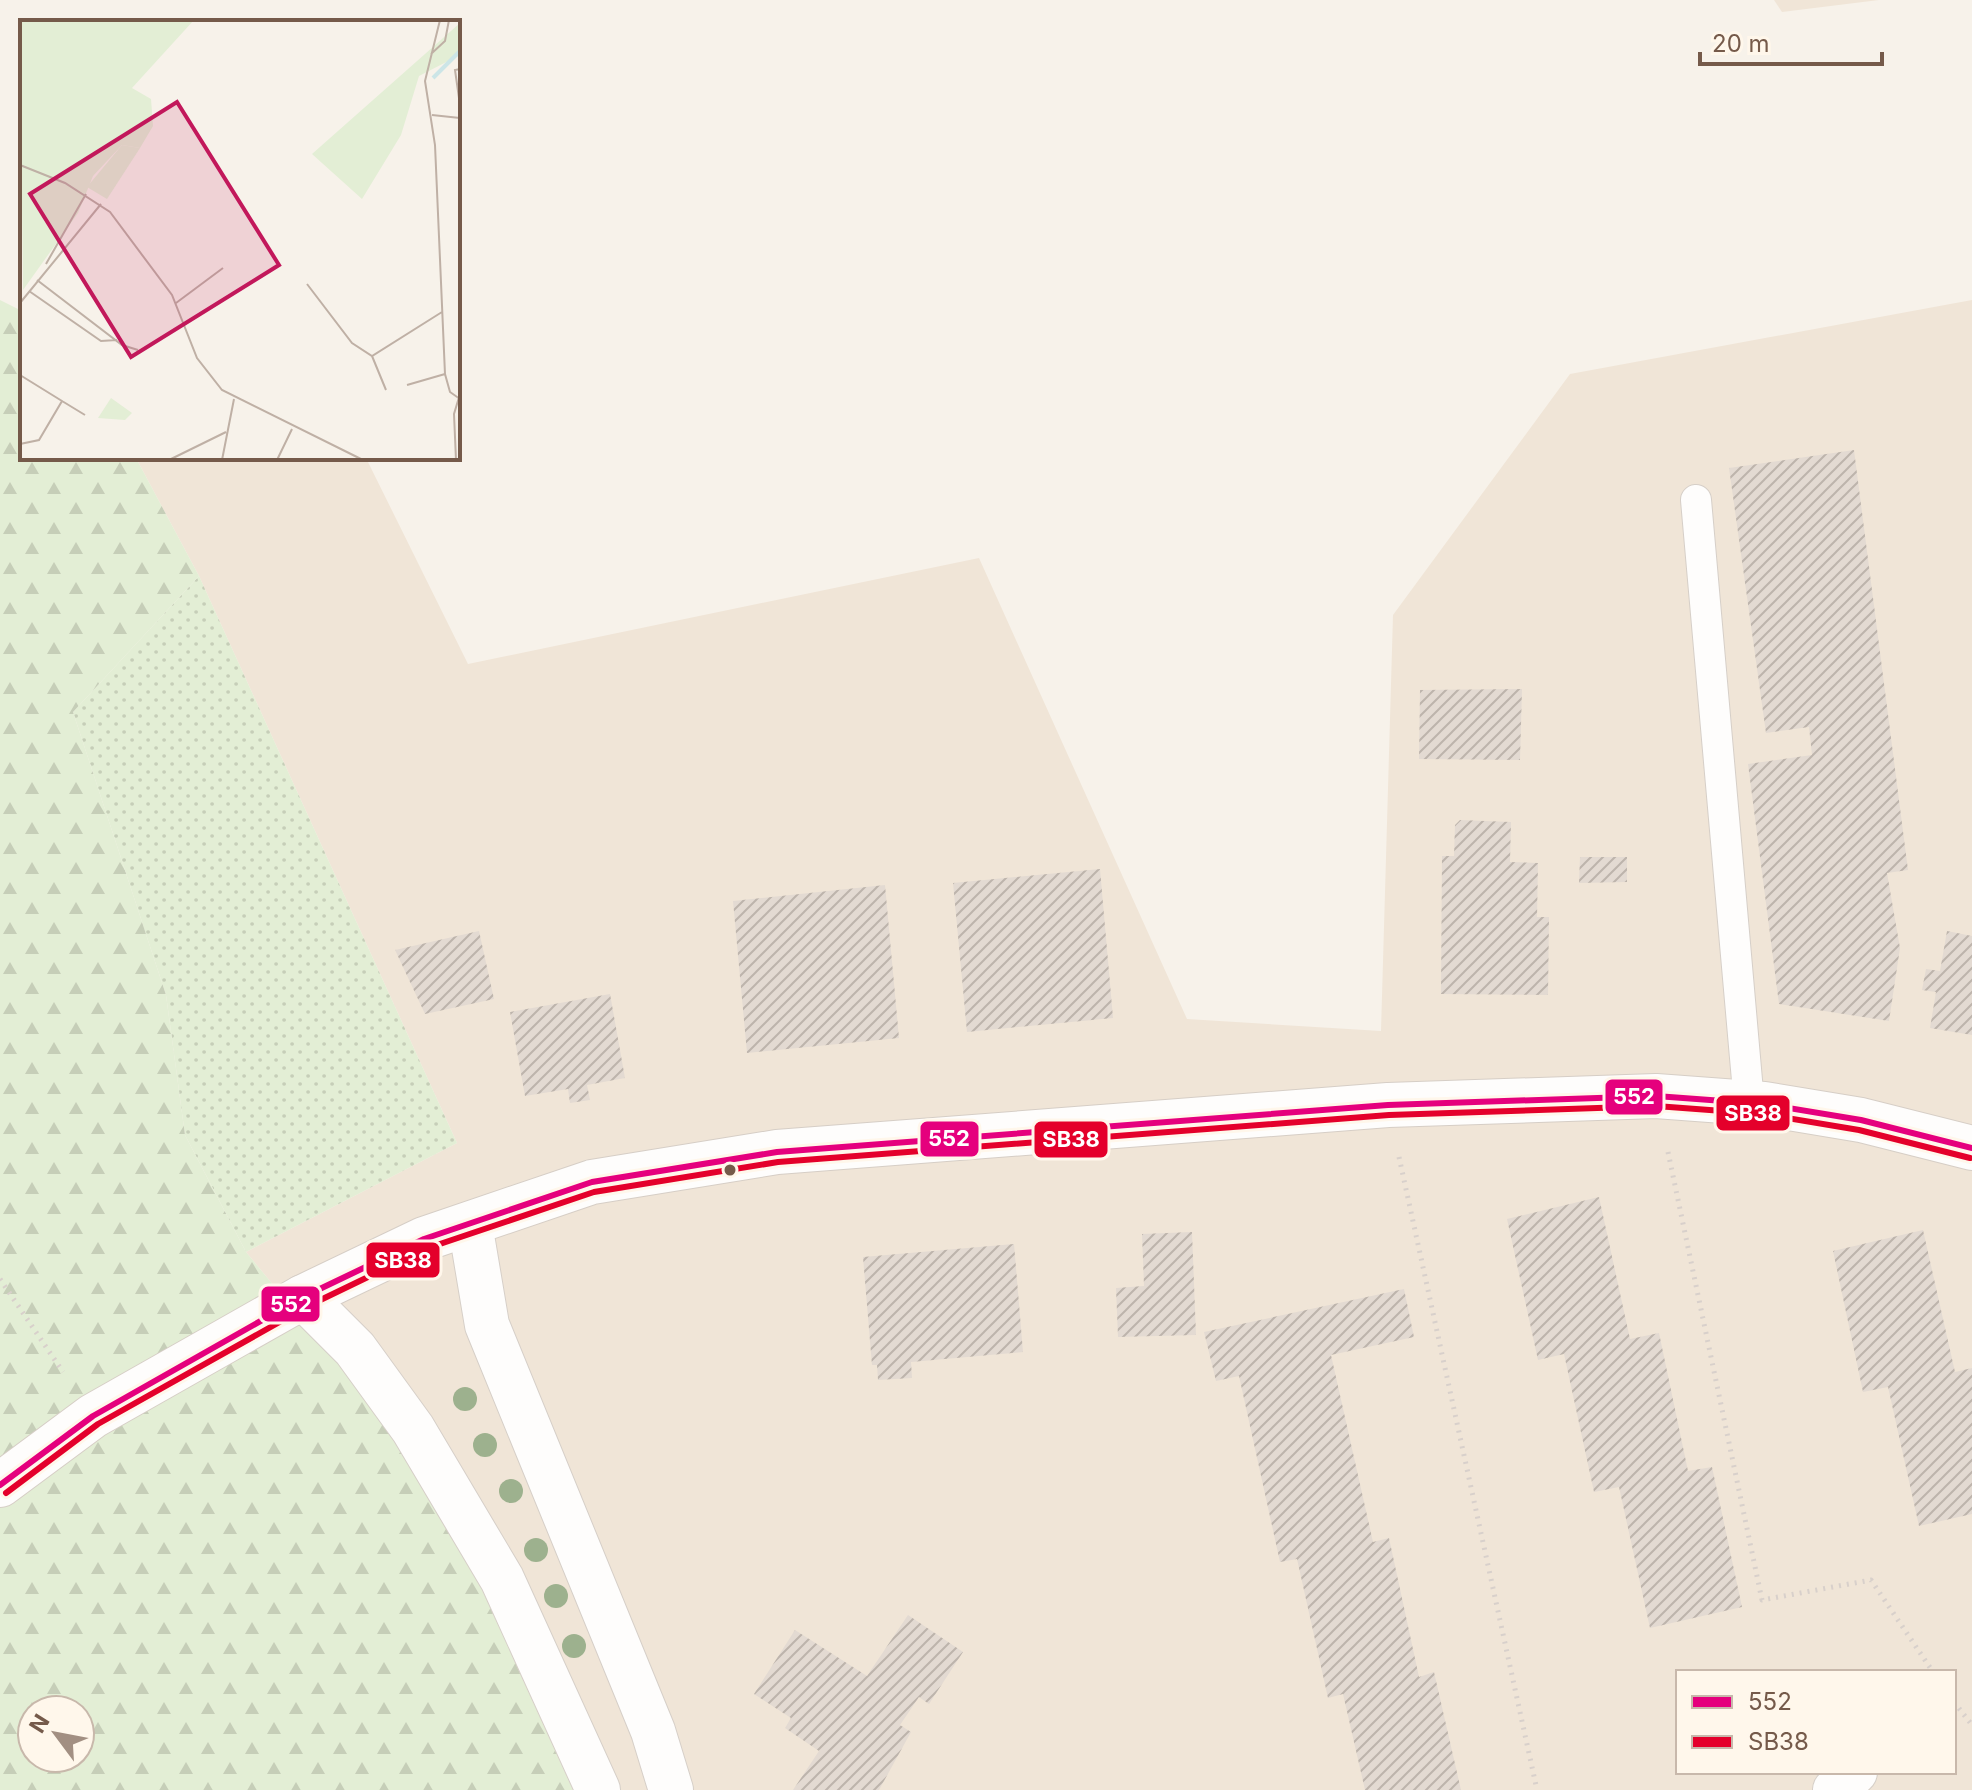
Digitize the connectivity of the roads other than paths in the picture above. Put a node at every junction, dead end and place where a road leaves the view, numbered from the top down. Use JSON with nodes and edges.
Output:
{"nodes":[{"id":1,"x":1696,"y":500,"type":"dead end"},
{"id":2,"x":1749,"y":1103,"type":"junction"},
{"id":3,"x":1972,"y":1148,"type":"edge"},
{"id":4,"x":470,"y":1224,"type":"junction"},
{"id":5,"x":303,"y":1297,"type":"junction"},
{"id":6,"x":0,"y":1485,"type":"edge"},
{"id":7,"x":1853,"y":1774,"type":"edge"},
{"id":8,"x":598,"y":1790,"type":"edge"},
{"id":9,"x":671,"y":1790,"type":"edge"},
{"id":10,"x":1835,"y":1790,"type":"edge"}],
"edges":[{"from":1,"to":2,"type":"lane"},
{"from":2,"to":3,"type":"main road"},
{"from":2,"to":4,"type":"main road"},
{"from":4,"to":5,"type":"main road"},
{"from":4,"to":9,"type":"main road"},
{"from":5,"to":6,"type":"main road"},
{"from":5,"to":8,"type":"main road"},
{"from":7,"to":10,"type":"main road"}]}
